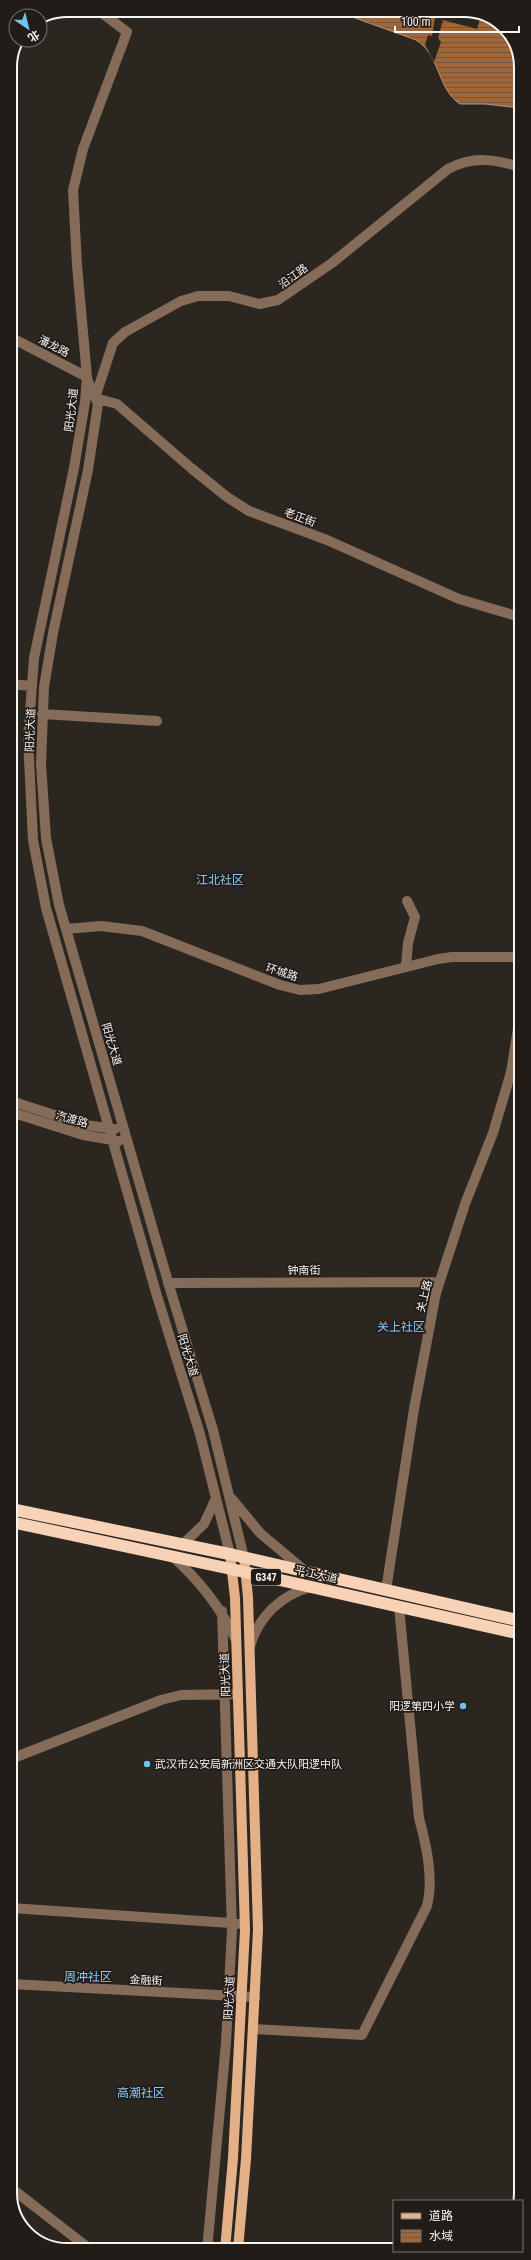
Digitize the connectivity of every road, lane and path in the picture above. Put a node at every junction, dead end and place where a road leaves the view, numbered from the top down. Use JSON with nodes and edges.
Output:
{"nodes":[{"id":1,"x":107,"y":17,"type":"edge"},
{"id":2,"x":514,"y":166,"type":"edge"},
{"id":3,"x":17,"y":341,"type":"edge"},
{"id":4,"x":87,"y":377,"type":"junction"},
{"id":5,"x":95,"y":398,"type":"junction"},
{"id":6,"x":514,"y":615,"type":"edge"},
{"id":7,"x":17,"y":685,"type":"edge"},
{"id":8,"x":31,"y":686,"type":"junction"},
{"id":9,"x":42,"y":714,"type":"junction"},
{"id":10,"x":157,"y":721,"type":"dead end"},
{"id":11,"x":407,"y":901,"type":"dead end"},
{"id":12,"x":66,"y":929,"type":"junction"},
{"id":13,"x":514,"y":957,"type":"edge"},
{"id":14,"x":406,"y":966,"type":"junction"},
{"id":15,"x":514,"y":1053,"type":"edge"},
{"id":16,"x":17,"y":1103,"type":"edge"},
{"id":17,"x":17,"y":1114,"type":"edge"},
{"id":18,"x":110,"y":1129,"type":"junction"},
{"id":19,"x":125,"y":1131,"type":"junction"},
{"id":20,"x":114,"y":1140,"type":"junction"},
{"id":21,"x":128,"y":1142,"type":"junction"},
{"id":22,"x":439,"y":1282,"type":"junction"},
{"id":23,"x":168,"y":1283,"type":"junction"},
{"id":24,"x":229,"y":1494,"type":"junction"},
{"id":25,"x":216,"y":1498,"type":"junction"},
{"id":26,"x":17,"y":1510,"type":"edge"},
{"id":27,"x":17,"y":1523,"type":"edge"},
{"id":28,"x":183,"y":1544,"type":"junction"},
{"id":29,"x":230,"y":1554,"type":"junction"},
{"id":30,"x":172,"y":1556,"type":"junction"},
{"id":31,"x":244,"y":1558,"type":"junction"},
{"id":32,"x":232,"y":1569,"type":"junction"},
{"id":33,"x":246,"y":1572,"type":"junction"},
{"id":34,"x":305,"y":1572,"type":"junction"},
{"id":35,"x":312,"y":1587,"type":"junction"},
{"id":36,"x":386,"y":1590,"type":"junction"},
{"id":37,"x":399,"y":1607,"type":"junction"},
{"id":38,"x":222,"y":1612,"type":"junction"},
{"id":39,"x":514,"y":1619,"type":"edge"},
{"id":40,"x":514,"y":1632,"type":"edge"},
{"id":41,"x":236,"y":1640,"type":"junction"},
{"id":42,"x":250,"y":1646,"type":"junction"},
{"id":43,"x":225,"y":1694,"type":"junction"},
{"id":44,"x":238,"y":1694,"type":"junction"},
{"id":45,"x":17,"y":1757,"type":"edge"},
{"id":46,"x":17,"y":1908,"type":"edge"},
{"id":47,"x":232,"y":1923,"type":"junction"},
{"id":48,"x":245,"y":1924,"type":"junction"},
{"id":49,"x":17,"y":1984,"type":"edge"},
{"id":50,"x":228,"y":1996,"type":"junction"},
{"id":51,"x":241,"y":1997,"type":"junction"},
{"id":52,"x":255,"y":1998,"type":"junction"},
{"id":53,"x":253,"y":2029,"type":"junction"},
{"id":54,"x":17,"y":2193,"type":"edge"},
{"id":55,"x":82,"y":2243,"type":"edge"},
{"id":56,"x":209,"y":2243,"type":"edge"},
{"id":57,"x":226,"y":2243,"type":"edge"},
{"id":58,"x":239,"y":2243,"type":"edge"}],
"edges":[{"from":1,"to":4,"type":"street"},
{"from":2,"to":5,"type":"street","name":"沿江路"},
{"from":3,"to":4,"type":"street","name":"潘龙路"},
{"from":4,"to":5,"type":"street","name":"阳光大道"},
{"from":4,"to":8,"type":"street","name":"阳光大道"},
{"from":5,"to":6,"type":"street","name":"老正街"},
{"from":5,"to":9,"type":"street","name":"阳光大道"},
{"from":7,"to":8,"type":"street"},
{"from":8,"to":18,"type":"street","name":"阳光大道"},
{"from":9,"to":10,"type":"street"},
{"from":9,"to":12,"type":"street","name":"阳光大道"},
{"from":11,"to":14,"type":"street"},
{"from":12,"to":14,"type":"street","name":"环城路"},
{"from":12,"to":19,"type":"street","name":"阳光大道"},
{"from":13,"to":14,"type":"street","name":"环城路"},
{"from":15,"to":22,"type":"street","name":"关上路"},
{"from":16,"to":18,"type":"street","name":"汽渡路"},
{"from":17,"to":20,"type":"street","name":"汽渡路"},
{"from":18,"to":19,"type":"street","name":"汽渡路"},
{"from":18,"to":20,"type":"street","name":"阳光大道"},
{"from":19,"to":21,"type":"street","name":"阳光大道"},
{"from":20,"to":21,"type":"street","name":"汽渡路"},
{"from":20,"to":25,"type":"street","name":"阳光大道"},
{"from":21,"to":23,"type":"street","name":"阳光大道"},
{"from":22,"to":23,"type":"street","name":"钟南街"},
{"from":22,"to":36,"type":"street","name":"关上路"},
{"from":23,"to":24,"type":"street","name":"阳光大道"},
{"from":24,"to":31,"type":"street","name":"阳光大道"},
{"from":24,"to":34,"type":"street"},
{"from":25,"to":28,"type":"street"},
{"from":25,"to":29,"type":"street","name":"阳光大道"},
{"from":26,"to":28,"type":"highway","name":"平江大道","number":"G347"},
{"from":27,"to":30,"type":"highway","name":"平江大道","number":"G347"},
{"from":28,"to":29,"type":"highway","name":"平江大道","number":"G347"},
{"from":29,"to":31,"type":"highway","name":"平江大道","number":"G347"},
{"from":29,"to":32,"type":"main road","name":"阳光大道"},
{"from":30,"to":32,"type":"highway","name":"平江大道","number":"G347"},
{"from":30,"to":38,"type":"street"},
{"from":31,"to":33,"type":"main road","name":"阳光大道"},
{"from":31,"to":34,"type":"highway","name":"平江大道","number":"G347"},
{"from":32,"to":33,"type":"highway","name":"平江大道","number":"G347"},
{"from":32,"to":41,"type":"main road","name":"阳光大道"},
{"from":33,"to":35,"type":"highway","name":"平江大道","number":"G347"},
{"from":33,"to":42,"type":"main road","name":"阳光大道"},
{"from":34,"to":36,"type":"highway","name":"平江大道","number":"G347"},
{"from":35,"to":37,"type":"highway","name":"平江大道","number":"G347"},
{"from":35,"to":42,"type":"street"},
{"from":36,"to":39,"type":"highway","name":"平江大道","number":"G347"},
{"from":37,"to":40,"type":"highway","name":"平江大道","number":"G347"},
{"from":37,"to":53,"type":"street"},
{"from":38,"to":41,"type":"street"},
{"from":38,"to":43,"type":"street"},
{"from":41,"to":44,"type":"main road","name":"阳光大道"},
{"from":42,"to":52,"type":"main road","name":"阳光大道"},
{"from":43,"to":44,"type":"street"},
{"from":43,"to":45,"type":"street"},
{"from":43,"to":47,"type":"street"},
{"from":44,"to":48,"type":"main road","name":"阳光大道"},
{"from":46,"to":47,"type":"street"},
{"from":47,"to":48,"type":"street"},
{"from":47,"to":50,"type":"street"},
{"from":48,"to":51,"type":"main road","name":"阳光大道"},
{"from":49,"to":50,"type":"street","name":"金融街"},
{"from":50,"to":51,"type":"street","name":"金融街"},
{"from":50,"to":56,"type":"street"},
{"from":51,"to":52,"type":"street","name":"金融街"},
{"from":51,"to":57,"type":"main road","name":"阳光大道"},
{"from":52,"to":53,"type":"main road","name":"阳光大道"},
{"from":53,"to":58,"type":"main road","name":"阳光大道"},
{"from":54,"to":55,"type":"street"}]}
